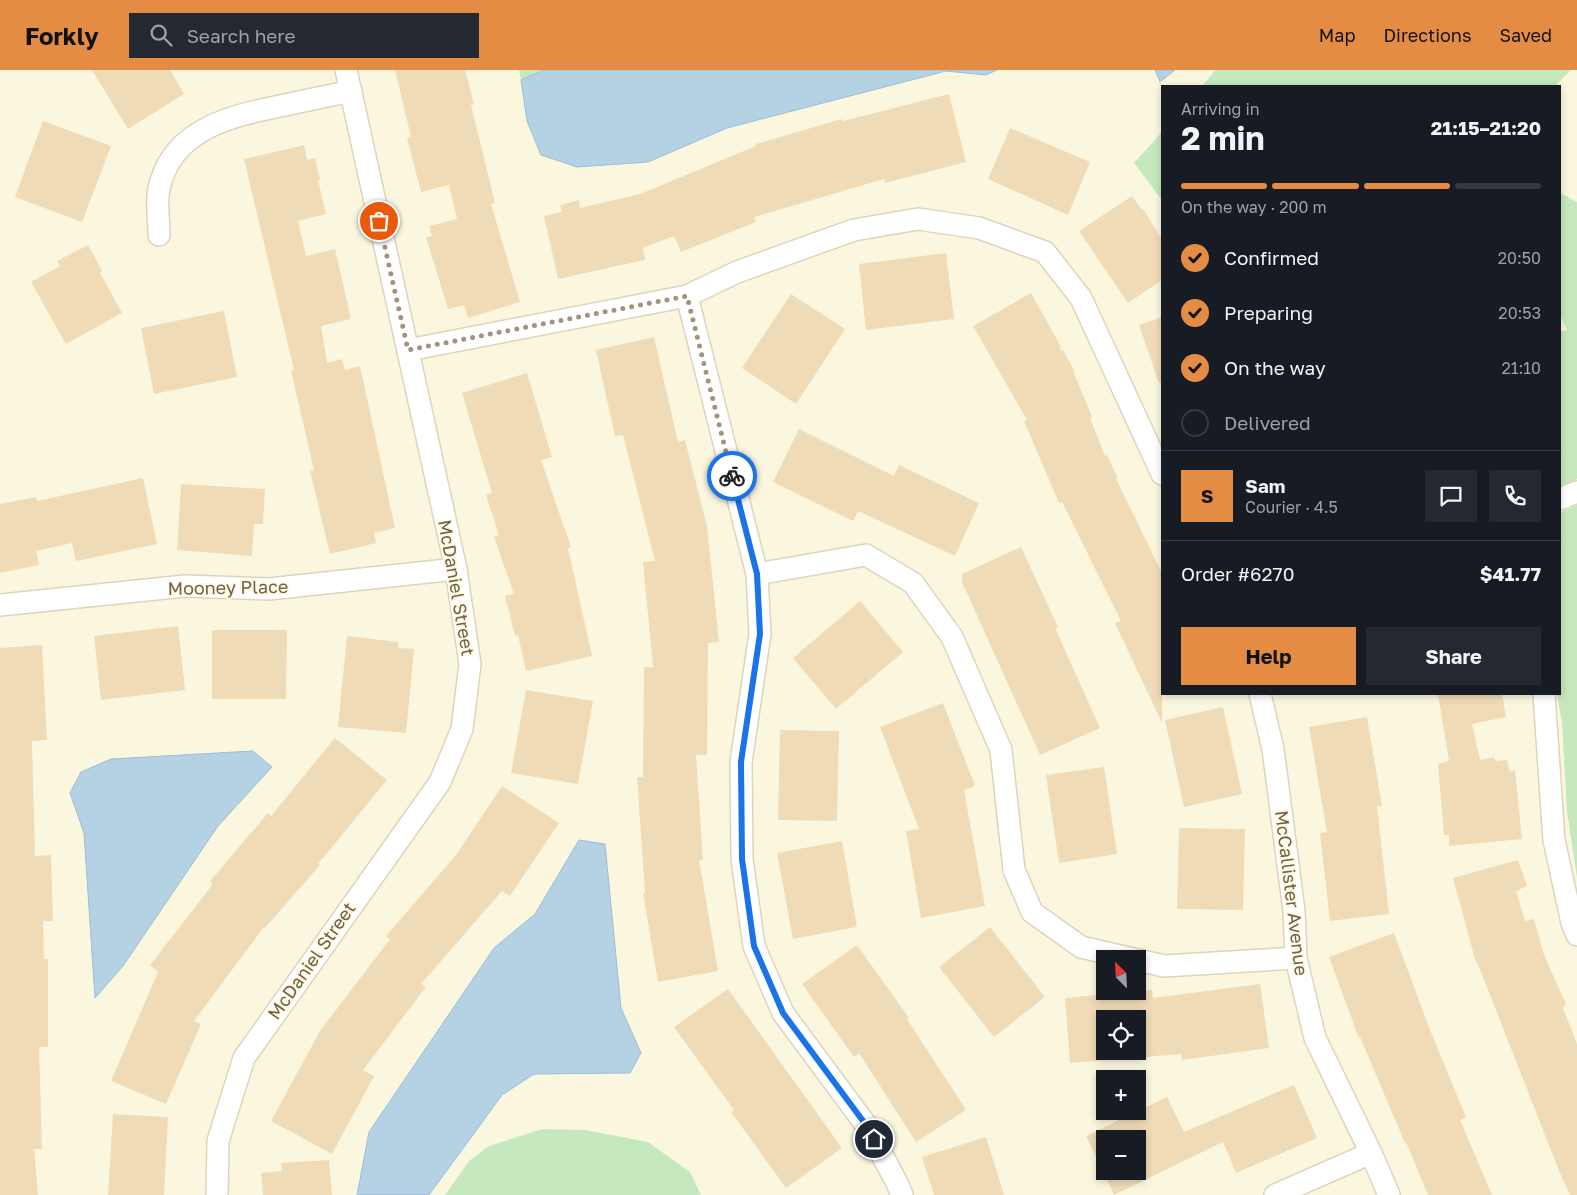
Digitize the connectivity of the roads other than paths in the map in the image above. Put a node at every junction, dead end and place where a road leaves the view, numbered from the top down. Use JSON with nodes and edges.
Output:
{"nodes":[{"id":1,"x":346,"y":70,"type":"edge"},
{"id":2,"x":351,"y":91,"type":"junction"},
{"id":3,"x":159,"y":235,"type":"dead end"},
{"id":4,"x":687,"y":296,"type":"junction"},
{"id":5,"x":408,"y":350,"type":"junction"},
{"id":6,"x":1161,"y":472,"type":"edge"},
{"id":7,"x":1577,"y":492,"type":"edge"},
{"id":8,"x":1561,"y":499,"type":"edge"},
{"id":9,"x":456,"y":569,"type":"junction"},
{"id":10,"x":757,"y":574,"type":"junction"},
{"id":11,"x":0,"y":605,"type":"edge"},
{"id":12,"x":1260,"y":695,"type":"edge"},
{"id":13,"x":1544,"y":695,"type":"edge"},
{"id":14,"x":1577,"y":935,"type":"edge"},
{"id":15,"x":1096,"y":950,"type":"edge"},
{"id":16,"x":1296,"y":958,"type":"junction"},
{"id":17,"x":1146,"y":962,"type":"edge"},
{"id":18,"x":1371,"y":1153,"type":"junction"},
{"id":19,"x":217,"y":1195,"type":"edge"},
{"id":20,"x":902,"y":1195,"type":"edge"},
{"id":21,"x":1275,"y":1195,"type":"edge"},
{"id":22,"x":1389,"y":1195,"type":"edge"}],
"edges":[{"from":1,"to":2,"type":"street","name":"McDaniel Street"},
{"from":2,"to":3,"type":"street"},
{"from":2,"to":5,"type":"street","name":"McDaniel Street"},
{"from":4,"to":5,"type":"street"},
{"from":4,"to":6,"type":"street"},
{"from":4,"to":10,"type":"street"},
{"from":5,"to":9,"type":"street","name":"McDaniel Street"},
{"from":7,"to":8,"type":"street"},
{"from":9,"to":11,"type":"street","name":"Mooney Place"},
{"from":9,"to":19,"type":"street","name":"McDaniel Street"},
{"from":10,"to":15,"type":"street"},
{"from":10,"to":20,"type":"street"},
{"from":12,"to":16,"type":"street","name":"McCallister Avenue"},
{"from":13,"to":14,"type":"street"},
{"from":16,"to":17,"type":"street"},
{"from":16,"to":18,"type":"street","name":"McCallister Avenue"},
{"from":18,"to":21,"type":"street"},
{"from":18,"to":22,"type":"street","name":"McCallister Avenue"}]}
